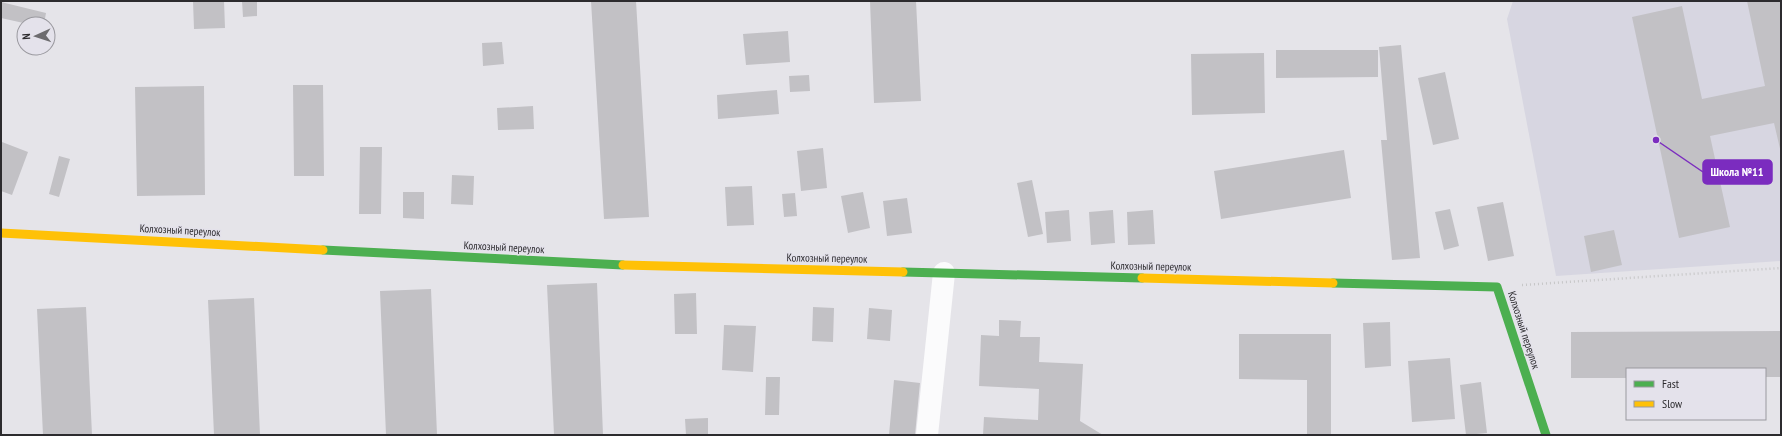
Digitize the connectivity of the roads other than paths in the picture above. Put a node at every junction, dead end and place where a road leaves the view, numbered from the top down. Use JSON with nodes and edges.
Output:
{"nodes":[{"id":1,"x":1,"y":233,"type":"edge"},
{"id":2,"x":944,"y":273,"type":"junction"},
{"id":3,"x":927,"y":435,"type":"edge"},
{"id":4,"x":1546,"y":435,"type":"edge"}],
"edges":[{"from":1,"to":2,"type":"street","name":"Колхозный переулок"},
{"from":2,"to":3,"type":"street"},
{"from":2,"to":4,"type":"street","name":"Колхозный переулок"}]}
